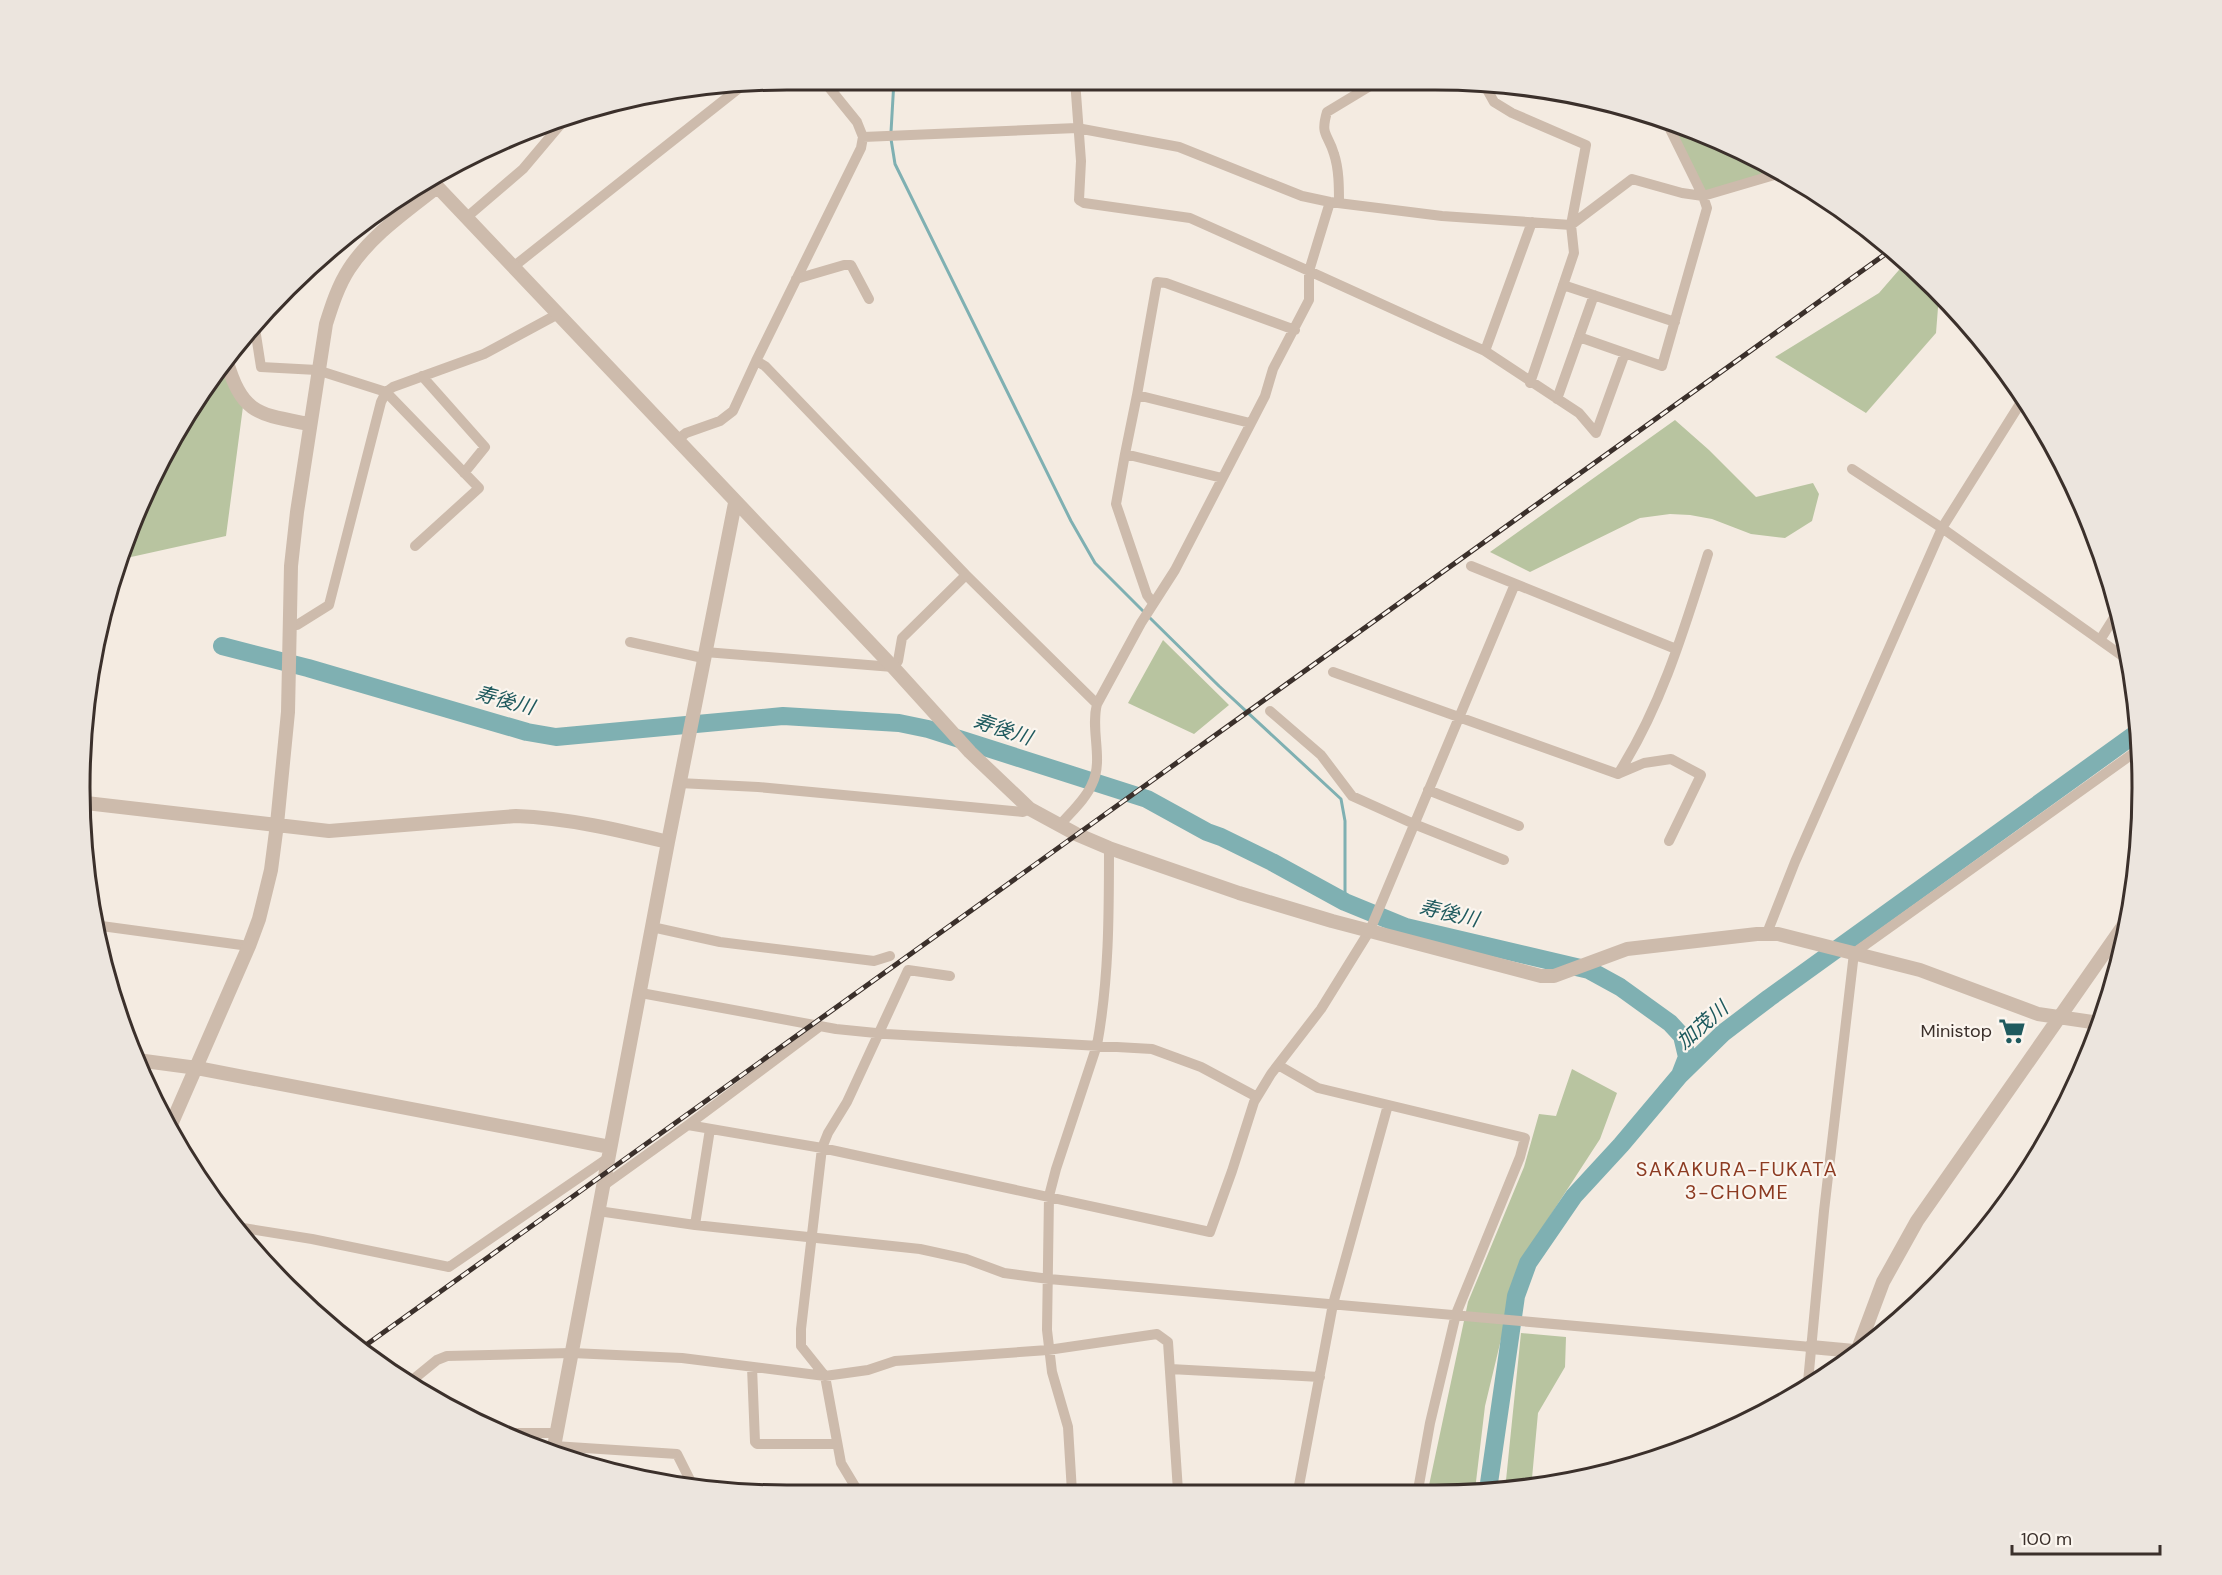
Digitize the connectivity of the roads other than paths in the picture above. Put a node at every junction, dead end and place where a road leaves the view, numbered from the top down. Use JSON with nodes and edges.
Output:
{"nodes":[{"id":1,"x":831,"y":90,"type":"edge"},
{"id":2,"x":1075,"y":90,"type":"edge"},
{"id":3,"x":1363,"y":90,"type":"edge"},
{"id":4,"x":735,"y":92,"type":"edge"},
{"id":5,"x":1488,"y":92,"type":"edge"},
{"id":6,"x":1077,"y":128,"type":"junction"},
{"id":7,"x":556,"y":130,"type":"edge"},
{"id":8,"x":1671,"y":132,"type":"edge"},
{"id":9,"x":863,"y":137,"type":"junction"},
{"id":10,"x":1770,"y":176,"type":"edge"},
{"id":11,"x":435,"y":185,"type":"edge"},
{"id":12,"x":422,"y":194,"type":"edge"},
{"id":13,"x":1703,"y":196,"type":"junction"},
{"id":14,"x":1334,"y":202,"type":"junction"},
{"id":15,"x":467,"y":217,"type":"junction"},
{"id":16,"x":1532,"y":222,"type":"junction"},
{"id":17,"x":1571,"y":225,"type":"junction"},
{"id":18,"x":513,"y":267,"type":"junction"},
{"id":19,"x":1309,"y":270,"type":"junction"},
{"id":20,"x":796,"y":279,"type":"junction"},
{"id":21,"x":1563,"y":285,"type":"junction"},
{"id":22,"x":1594,"y":295,"type":"junction"},
{"id":23,"x":869,"y":299,"type":"dead end"},
{"id":24,"x":558,"y":314,"type":"junction"},
{"id":25,"x":1675,"y":322,"type":"junction"},
{"id":26,"x":1295,"y":330,"type":"junction"},
{"id":27,"x":256,"y":336,"type":"edge"},
{"id":28,"x":1579,"y":337,"type":"junction"},
{"id":29,"x":1485,"y":351,"type":"junction"},
{"id":30,"x":1625,"y":353,"type":"junction"},
{"id":31,"x":756,"y":361,"type":"junction"},
{"id":32,"x":229,"y":370,"type":"edge"},
{"id":33,"x":317,"y":370,"type":"junction"},
{"id":34,"x":422,"y":376,"type":"junction"},
{"id":35,"x":1530,"y":383,"type":"junction"},
{"id":36,"x":386,"y":392,"type":"junction"},
{"id":37,"x":1137,"y":395,"type":"junction"},
{"id":38,"x":1557,"y":399,"type":"junction"},
{"id":39,"x":2018,"y":407,"type":"edge"},
{"id":40,"x":1250,"y":423,"type":"junction"},
{"id":41,"x":309,"y":424,"type":"junction"},
{"id":42,"x":677,"y":440,"type":"junction"},
{"id":43,"x":1125,"y":454,"type":"junction"},
{"id":44,"x":1852,"y":468,"type":"dead end"},
{"id":45,"x":464,"y":472,"type":"junction"},
{"id":46,"x":1222,"y":478,"type":"junction"},
{"id":47,"x":735,"y":503,"type":"junction"},
{"id":48,"x":1942,"y":528,"type":"junction"},
{"id":49,"x":415,"y":546,"type":"dead end"},
{"id":50,"x":1707,"y":554,"type":"dead end"},
{"id":51,"x":1471,"y":566,"type":"dead end"},
{"id":52,"x":966,"y":575,"type":"junction"},
{"id":53,"x":1515,"y":584,"type":"junction"},
{"id":54,"x":1152,"y":605,"type":"junction"},
{"id":55,"x":2112,"y":622,"type":"edge"},
{"id":56,"x":290,"y":625,"type":"junction"},
{"id":57,"x":2100,"y":640,"type":"junction"},
{"id":58,"x":630,"y":642,"type":"dead end"},
{"id":59,"x":1676,"y":649,"type":"junction"},
{"id":60,"x":2119,"y":654,"type":"edge"},
{"id":61,"x":704,"y":655,"type":"junction"},
{"id":62,"x":893,"y":667,"type":"junction"},
{"id":63,"x":1333,"y":672,"type":"dead end"},
{"id":64,"x":1097,"y":705,"type":"junction"},
{"id":65,"x":1270,"y":711,"type":"dead end"},
{"id":66,"x":1459,"y":716,"type":"junction"},
{"id":67,"x":2131,"y":755,"type":"edge"},
{"id":68,"x":1618,"y":774,"type":"junction"},
{"id":69,"x":680,"y":783,"type":"junction"},
{"id":70,"x":1428,"y":790,"type":"junction"},
{"id":71,"x":90,"y":803,"type":"edge"},
{"id":72,"x":1030,"y":809,"type":"junction"},
{"id":73,"x":277,"y":824,"type":"junction"},
{"id":74,"x":1414,"y":824,"type":"junction"},
{"id":75,"x":1060,"y":825,"type":"junction"},
{"id":76,"x":1519,"y":826,"type":"dead end"},
{"id":77,"x":1670,"y":841,"type":"dead end"},
{"id":78,"x":668,"y":842,"type":"junction"},
{"id":79,"x":1109,"y":848,"type":"junction"},
{"id":80,"x":1504,"y":860,"type":"dead end"},
{"id":81,"x":103,"y":925,"type":"edge"},
{"id":82,"x":652,"y":927,"type":"junction"},
{"id":83,"x":1371,"y":927,"type":"junction"},
{"id":84,"x":1767,"y":933,"type":"junction"},
{"id":85,"x":2116,"y":937,"type":"edge"},
{"id":86,"x":249,"y":946,"type":"junction"},
{"id":87,"x":1850,"y":952,"type":"junction"},
{"id":88,"x":890,"y":956,"type":"dead end"},
{"id":89,"x":950,"y":976,"type":"dead end"},
{"id":90,"x":640,"y":993,"type":"junction"},
{"id":91,"x":2060,"y":1017,"type":"junction"},
{"id":92,"x":2091,"y":1022,"type":"edge"},
{"id":93,"x":819,"y":1027,"type":"junction"},
{"id":94,"x":880,"y":1033,"type":"junction"},
{"id":95,"x":1097,"y":1045,"type":"junction"},
{"id":96,"x":146,"y":1061,"type":"edge"},
{"id":97,"x":1278,"y":1065,"type":"junction"},
{"id":98,"x":196,"y":1068,"type":"junction"},
{"id":99,"x":1257,"y":1097,"type":"junction"},
{"id":100,"x":1389,"y":1105,"type":"junction"},
{"id":101,"x":174,"y":1118,"type":"edge"},
{"id":102,"x":688,"y":1125,"type":"junction"},
{"id":103,"x":710,"y":1129,"type":"junction"},
{"id":104,"x":822,"y":1148,"type":"junction"},
{"id":105,"x":609,"y":1153,"type":"junction"},
{"id":106,"x":603,"y":1186,"type":"junction"},
{"id":107,"x":1049,"y":1196,"type":"junction"},
{"id":108,"x":598,"y":1210,"type":"junction"},
{"id":109,"x":695,"y":1225,"type":"junction"},
{"id":110,"x":248,"y":1229,"type":"edge"},
{"id":111,"x":812,"y":1238,"type":"junction"},
{"id":112,"x":1049,"y":1279,"type":"junction"},
{"id":113,"x":1333,"y":1304,"type":"junction"},
{"id":114,"x":1456,"y":1314,"type":"junction"},
{"id":115,"x":1861,"y":1339,"type":"edge"},
{"id":116,"x":1811,"y":1347,"type":"junction"},
{"id":117,"x":1048,"y":1350,"type":"junction"},
{"id":118,"x":1846,"y":1350,"type":"edge"},
{"id":119,"x":572,"y":1353,"type":"junction"},
{"id":120,"x":752,"y":1367,"type":"junction"},
{"id":121,"x":1170,"y":1369,"type":"junction"},
{"id":122,"x":825,"y":1376,"type":"junction"},
{"id":123,"x":1809,"y":1376,"type":"edge"},
{"id":124,"x":416,"y":1377,"type":"edge"},
{"id":125,"x":1320,"y":1377,"type":"junction"},
{"id":126,"x":555,"y":1444,"type":"edge"},
{"id":127,"x":837,"y":1444,"type":"junction"},
{"id":128,"x":689,"y":1478,"type":"edge"},
{"id":129,"x":854,"y":1485,"type":"edge"},
{"id":130,"x":1072,"y":1485,"type":"edge"},
{"id":131,"x":1178,"y":1485,"type":"edge"},
{"id":132,"x":1299,"y":1485,"type":"edge"},
{"id":133,"x":1419,"y":1485,"type":"edge"}],
"edges":[{"from":1,"to":9,"type":"street"},
{"from":2,"to":6,"type":"street"},
{"from":3,"to":14,"type":"street"},
{"from":4,"to":18,"type":"street"},
{"from":5,"to":17,"type":"street"},
{"from":6,"to":9,"type":"street"},
{"from":6,"to":14,"type":"street"},
{"from":6,"to":19,"type":"street"},
{"from":7,"to":15,"type":"street"},
{"from":8,"to":13,"type":"street"},
{"from":9,"to":20,"type":"street"},
{"from":10,"to":13,"type":"street"},
{"from":11,"to":15,"type":"street"},
{"from":12,"to":33,"type":"street"},
{"from":13,"to":17,"type":"street"},
{"from":13,"to":25,"type":"street"},
{"from":14,"to":16,"type":"street"},
{"from":14,"to":19,"type":"street"},
{"from":15,"to":18,"type":"street"},
{"from":16,"to":17,"type":"street"},
{"from":16,"to":29,"type":"street"},
{"from":17,"to":21,"type":"street"},
{"from":18,"to":24,"type":"street"},
{"from":19,"to":26,"type":"street"},
{"from":19,"to":29,"type":"street"},
{"from":20,"to":23,"type":"street"},
{"from":20,"to":31,"type":"street"},
{"from":21,"to":22,"type":"street"},
{"from":21,"to":35,"type":"street"},
{"from":22,"to":25,"type":"street"},
{"from":22,"to":28,"type":"street"},
{"from":24,"to":34,"type":"street"},
{"from":24,"to":42,"type":"street"},
{"from":25,"to":30,"type":"street"},
{"from":26,"to":37,"type":"street"},
{"from":26,"to":40,"type":"street"},
{"from":27,"to":33,"type":"street"},
{"from":28,"to":30,"type":"street"},
{"from":28,"to":38,"type":"street"},
{"from":29,"to":35,"type":"street"},
{"from":30,"to":38,"type":"street"},
{"from":31,"to":42,"type":"street"},
{"from":31,"to":52,"type":"street"},
{"from":32,"to":41,"type":"street"},
{"from":33,"to":36,"type":"street"},
{"from":33,"to":41,"type":"street"},
{"from":34,"to":36,"type":"street"},
{"from":34,"to":45,"type":"street"},
{"from":35,"to":38,"type":"street"},
{"from":36,"to":45,"type":"street"},
{"from":36,"to":56,"type":"street"},
{"from":37,"to":40,"type":"street"},
{"from":37,"to":43,"type":"street"},
{"from":39,"to":48,"type":"street"},
{"from":40,"to":46,"type":"street"},
{"from":41,"to":56,"type":"street"},
{"from":42,"to":47,"type":"street"},
{"from":43,"to":46,"type":"street"},
{"from":43,"to":54,"type":"street"},
{"from":44,"to":48,"type":"street"},
{"from":45,"to":49,"type":"street"},
{"from":46,"to":54,"type":"street"},
{"from":47,"to":61,"type":"street"},
{"from":47,"to":62,"type":"street"},
{"from":48,"to":57,"type":"street"},
{"from":48,"to":84,"type":"street"},
{"from":50,"to":59,"type":"street"},
{"from":51,"to":53,"type":"street"},
{"from":52,"to":62,"type":"street"},
{"from":52,"to":64,"type":"street"},
{"from":53,"to":59,"type":"street"},
{"from":53,"to":66,"type":"street"},
{"from":54,"to":64,"type":"street"},
{"from":55,"to":57,"type":"street"},
{"from":56,"to":73,"type":"street"},
{"from":57,"to":60,"type":"street"},
{"from":58,"to":61,"type":"street"},
{"from":59,"to":68,"type":"street"},
{"from":61,"to":62,"type":"street"},
{"from":61,"to":69,"type":"street"},
{"from":62,"to":72,"type":"street"},
{"from":63,"to":66,"type":"street"},
{"from":64,"to":75,"type":"street"},
{"from":65,"to":74,"type":"street"},
{"from":66,"to":68,"type":"street"},
{"from":66,"to":70,"type":"street"},
{"from":67,"to":87,"type":"street"},
{"from":68,"to":77,"type":"street"},
{"from":69,"to":72,"type":"street"},
{"from":69,"to":78,"type":"street"},
{"from":70,"to":74,"type":"street"},
{"from":70,"to":76,"type":"street"},
{"from":71,"to":73,"type":"street"},
{"from":72,"to":75,"type":"street"},
{"from":73,"to":78,"type":"street"},
{"from":73,"to":86,"type":"street"},
{"from":74,"to":80,"type":"street"},
{"from":74,"to":83,"type":"street"},
{"from":75,"to":79,"type":"street"},
{"from":78,"to":82,"type":"street"},
{"from":79,"to":83,"type":"street"},
{"from":79,"to":95,"type":"street"},
{"from":81,"to":86,"type":"street"},
{"from":82,"to":88,"type":"street"},
{"from":82,"to":90,"type":"street"},
{"from":83,"to":84,"type":"street"},
{"from":83,"to":97,"type":"street"},
{"from":84,"to":87,"type":"street"},
{"from":85,"to":91,"type":"street"},
{"from":86,"to":98,"type":"street"},
{"from":87,"to":91,"type":"street"},
{"from":87,"to":116,"type":"street"},
{"from":89,"to":94,"type":"street"},
{"from":90,"to":93,"type":"street"},
{"from":90,"to":105,"type":"street"},
{"from":91,"to":92,"type":"street"},
{"from":91,"to":115,"type":"street"},
{"from":93,"to":94,"type":"street"},
{"from":93,"to":102,"type":"street"},
{"from":94,"to":95,"type":"street"},
{"from":94,"to":104,"type":"street"},
{"from":95,"to":99,"type":"street"},
{"from":95,"to":107,"type":"street"},
{"from":96,"to":98,"type":"street"},
{"from":97,"to":99,"type":"street"},
{"from":97,"to":100,"type":"street"},
{"from":98,"to":101,"type":"street"},
{"from":98,"to":105,"type":"street"},
{"from":99,"to":107,"type":"street"},
{"from":100,"to":113,"type":"street"},
{"from":100,"to":114,"type":"street"},
{"from":102,"to":103,"type":"street"},
{"from":102,"to":106,"type":"street"},
{"from":103,"to":104,"type":"street"},
{"from":103,"to":109,"type":"street"},
{"from":104,"to":107,"type":"street"},
{"from":104,"to":111,"type":"street"},
{"from":105,"to":106,"type":"street"},
{"from":105,"to":110,"type":"street"},
{"from":106,"to":108,"type":"street"},
{"from":107,"to":112,"type":"street"},
{"from":108,"to":109,"type":"street"},
{"from":108,"to":119,"type":"street"},
{"from":109,"to":111,"type":"street"},
{"from":111,"to":112,"type":"street"},
{"from":111,"to":122,"type":"street"},
{"from":112,"to":113,"type":"street"},
{"from":112,"to":117,"type":"street"},
{"from":113,"to":114,"type":"street"},
{"from":113,"to":125,"type":"street"},
{"from":114,"to":116,"type":"street"},
{"from":114,"to":133,"type":"street"},
{"from":116,"to":118,"type":"street"},
{"from":116,"to":123,"type":"street"},
{"from":117,"to":121,"type":"street"},
{"from":117,"to":122,"type":"street"},
{"from":117,"to":130,"type":"street"},
{"from":119,"to":120,"type":"street"},
{"from":119,"to":124,"type":"street"},
{"from":119,"to":126,"type":"street"},
{"from":120,"to":122,"type":"street"},
{"from":120,"to":127,"type":"street"},
{"from":121,"to":125,"type":"street"},
{"from":121,"to":131,"type":"street"},
{"from":122,"to":127,"type":"street"},
{"from":125,"to":132,"type":"street"},
{"from":126,"to":128,"type":"street"},
{"from":127,"to":129,"type":"street"}]}
